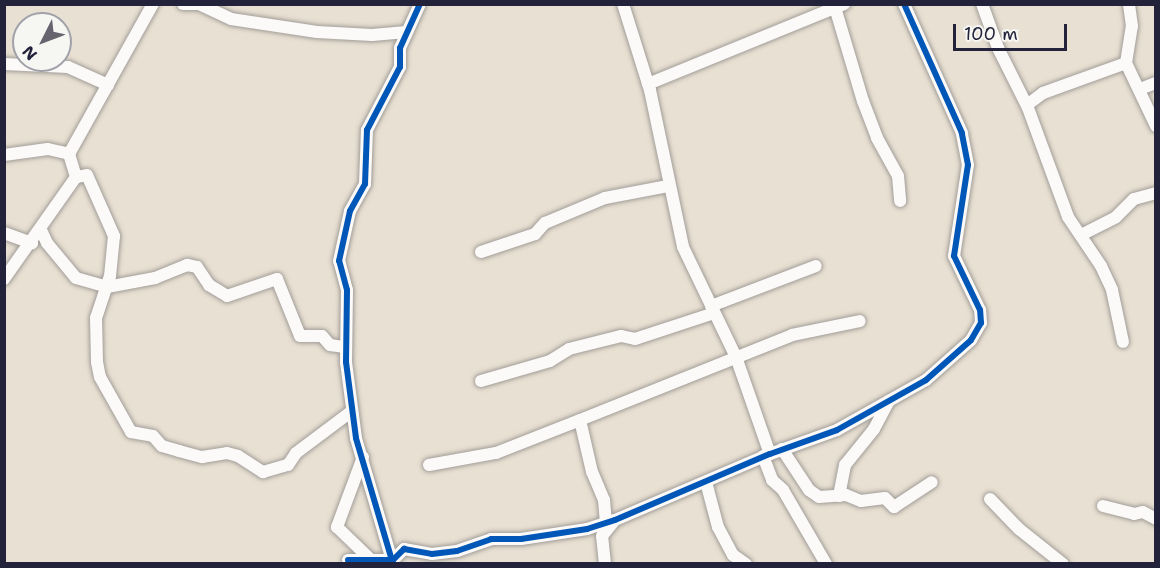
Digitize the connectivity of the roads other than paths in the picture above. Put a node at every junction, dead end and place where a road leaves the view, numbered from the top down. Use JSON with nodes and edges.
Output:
{"nodes":[{"id":1,"x":153,"y":4,"type":"edge"},
{"id":2,"x":183,"y":4,"type":"edge"},
{"id":3,"x":198,"y":4,"type":"edge"},
{"id":4,"x":420,"y":4,"type":"edge"},
{"id":5,"x":622,"y":4,"type":"edge"},
{"id":6,"x":904,"y":4,"type":"edge"},
{"id":7,"x":982,"y":4,"type":"edge"},
{"id":8,"x":1129,"y":4,"type":"edge"},
{"id":9,"x":838,"y":6,"type":"edge"},
{"id":10,"x":407,"y":32,"type":"junction"},
{"id":11,"x":1126,"y":63,"type":"junction"},
{"id":12,"x":4,"y":64,"type":"edge"},
{"id":13,"x":1155,"y":83,"type":"edge"},
{"id":14,"x":648,"y":84,"type":"junction"},
{"id":15,"x":108,"y":85,"type":"junction"},
{"id":16,"x":1140,"y":89,"type":"junction"},
{"id":17,"x":1027,"y":105,"type":"junction"},
{"id":18,"x":1155,"y":126,"type":"edge"},
{"id":19,"x":69,"y":154,"type":"junction"},
{"id":20,"x":4,"y":155,"type":"edge"},
{"id":21,"x":76,"y":177,"type":"junction"},
{"id":22,"x":668,"y":186,"type":"junction"},
{"id":23,"x":1155,"y":193,"type":"edge"},
{"id":24,"x":900,"y":201,"type":"dead end"},
{"id":25,"x":41,"y":230,"type":"junction"},
{"id":26,"x":4,"y":233,"type":"edge"},
{"id":27,"x":1081,"y":235,"type":"junction"},
{"id":28,"x":32,"y":243,"type":"junction"},
{"id":29,"x":481,"y":252,"type":"dead end"},
{"id":30,"x":816,"y":266,"type":"dead end"},
{"id":31,"x":4,"y":279,"type":"edge"},
{"id":32,"x":107,"y":287,"type":"junction"},
{"id":33,"x":712,"y":310,"type":"junction"},
{"id":34,"x":860,"y":321,"type":"dead end"},
{"id":35,"x":1123,"y":342,"type":"dead end"},
{"id":36,"x":345,"y":347,"type":"junction"},
{"id":37,"x":736,"y":357,"type":"junction"},
{"id":38,"x":481,"y":381,"type":"dead end"},
{"id":39,"x":890,"y":400,"type":"junction"},
{"id":40,"x":352,"y":411,"type":"junction"},
{"id":41,"x":580,"y":420,"type":"junction"},
{"id":42,"x":772,"y":453,"type":"junction"},
{"id":43,"x":363,"y":456,"type":"junction"},
{"id":44,"x":429,"y":465,"type":"dead end"},
{"id":45,"x":706,"y":482,"type":"junction"},
{"id":46,"x":932,"y":482,"type":"dead end"},
{"id":47,"x":839,"y":496,"type":"junction"},
{"id":48,"x":990,"y":499,"type":"dead end"},
{"id":49,"x":1103,"y":506,"type":"dead end"},
{"id":50,"x":1155,"y":519,"type":"edge"},
{"id":51,"x":610,"y":521,"type":"junction"},
{"id":52,"x":369,"y":558,"type":"junction"},
{"id":53,"x":348,"y":560,"type":"dead end"},
{"id":54,"x":393,"y":562,"type":"edge"},
{"id":55,"x":604,"y":564,"type":"edge"},
{"id":56,"x":746,"y":564,"type":"edge"},
{"id":57,"x":826,"y":564,"type":"edge"},
{"id":58,"x":1063,"y":564,"type":"edge"}],
"edges":[{"from":1,"to":15,"type":"street"},
{"from":2,"to":3,"type":"street"},
{"from":3,"to":10,"type":"street"},
{"from":4,"to":10,"type":"street"},
{"from":5,"to":14,"type":"street"},
{"from":6,"to":39,"type":"street"},
{"from":7,"to":17,"type":"street"},
{"from":8,"to":11,"type":"street"},
{"from":9,"to":14,"type":"street"},
{"from":9,"to":24,"type":"street"},
{"from":10,"to":36,"type":"street"},
{"from":11,"to":16,"type":"street"},
{"from":11,"to":17,"type":"street"},
{"from":12,"to":15,"type":"street"},
{"from":13,"to":16,"type":"street"},
{"from":14,"to":22,"type":"street"},
{"from":15,"to":19,"type":"street"},
{"from":16,"to":18,"type":"street"},
{"from":17,"to":27,"type":"street"},
{"from":19,"to":20,"type":"street"},
{"from":19,"to":21,"type":"street"},
{"from":21,"to":25,"type":"street"},
{"from":21,"to":32,"type":"street"},
{"from":22,"to":29,"type":"street"},
{"from":22,"to":33,"type":"street"},
{"from":23,"to":27,"type":"street"},
{"from":25,"to":28,"type":"street"},
{"from":25,"to":32,"type":"street"},
{"from":26,"to":28,"type":"street"},
{"from":27,"to":35,"type":"street"},
{"from":28,"to":31,"type":"street"},
{"from":30,"to":33,"type":"street"},
{"from":32,"to":36,"type":"street"},
{"from":32,"to":40,"type":"street"},
{"from":33,"to":37,"type":"street"},
{"from":33,"to":38,"type":"street"},
{"from":34,"to":37,"type":"street"},
{"from":36,"to":40,"type":"street"},
{"from":37,"to":41,"type":"street"},
{"from":37,"to":42,"type":"street"},
{"from":39,"to":42,"type":"street"},
{"from":39,"to":47,"type":"street"},
{"from":40,"to":43,"type":"street"},
{"from":41,"to":44,"type":"street"},
{"from":41,"to":51,"type":"street"},
{"from":42,"to":45,"type":"street"},
{"from":42,"to":47,"type":"street"},
{"from":42,"to":57,"type":"street"},
{"from":43,"to":52,"type":"street"},
{"from":43,"to":54,"type":"street"},
{"from":45,"to":51,"type":"street"},
{"from":45,"to":56,"type":"street"},
{"from":46,"to":47,"type":"street"},
{"from":48,"to":58,"type":"street"},
{"from":49,"to":50,"type":"street"},
{"from":51,"to":54,"type":"street"},
{"from":51,"to":55,"type":"street"},
{"from":52,"to":53,"type":"street"},
{"from":52,"to":54,"type":"street"}]}
